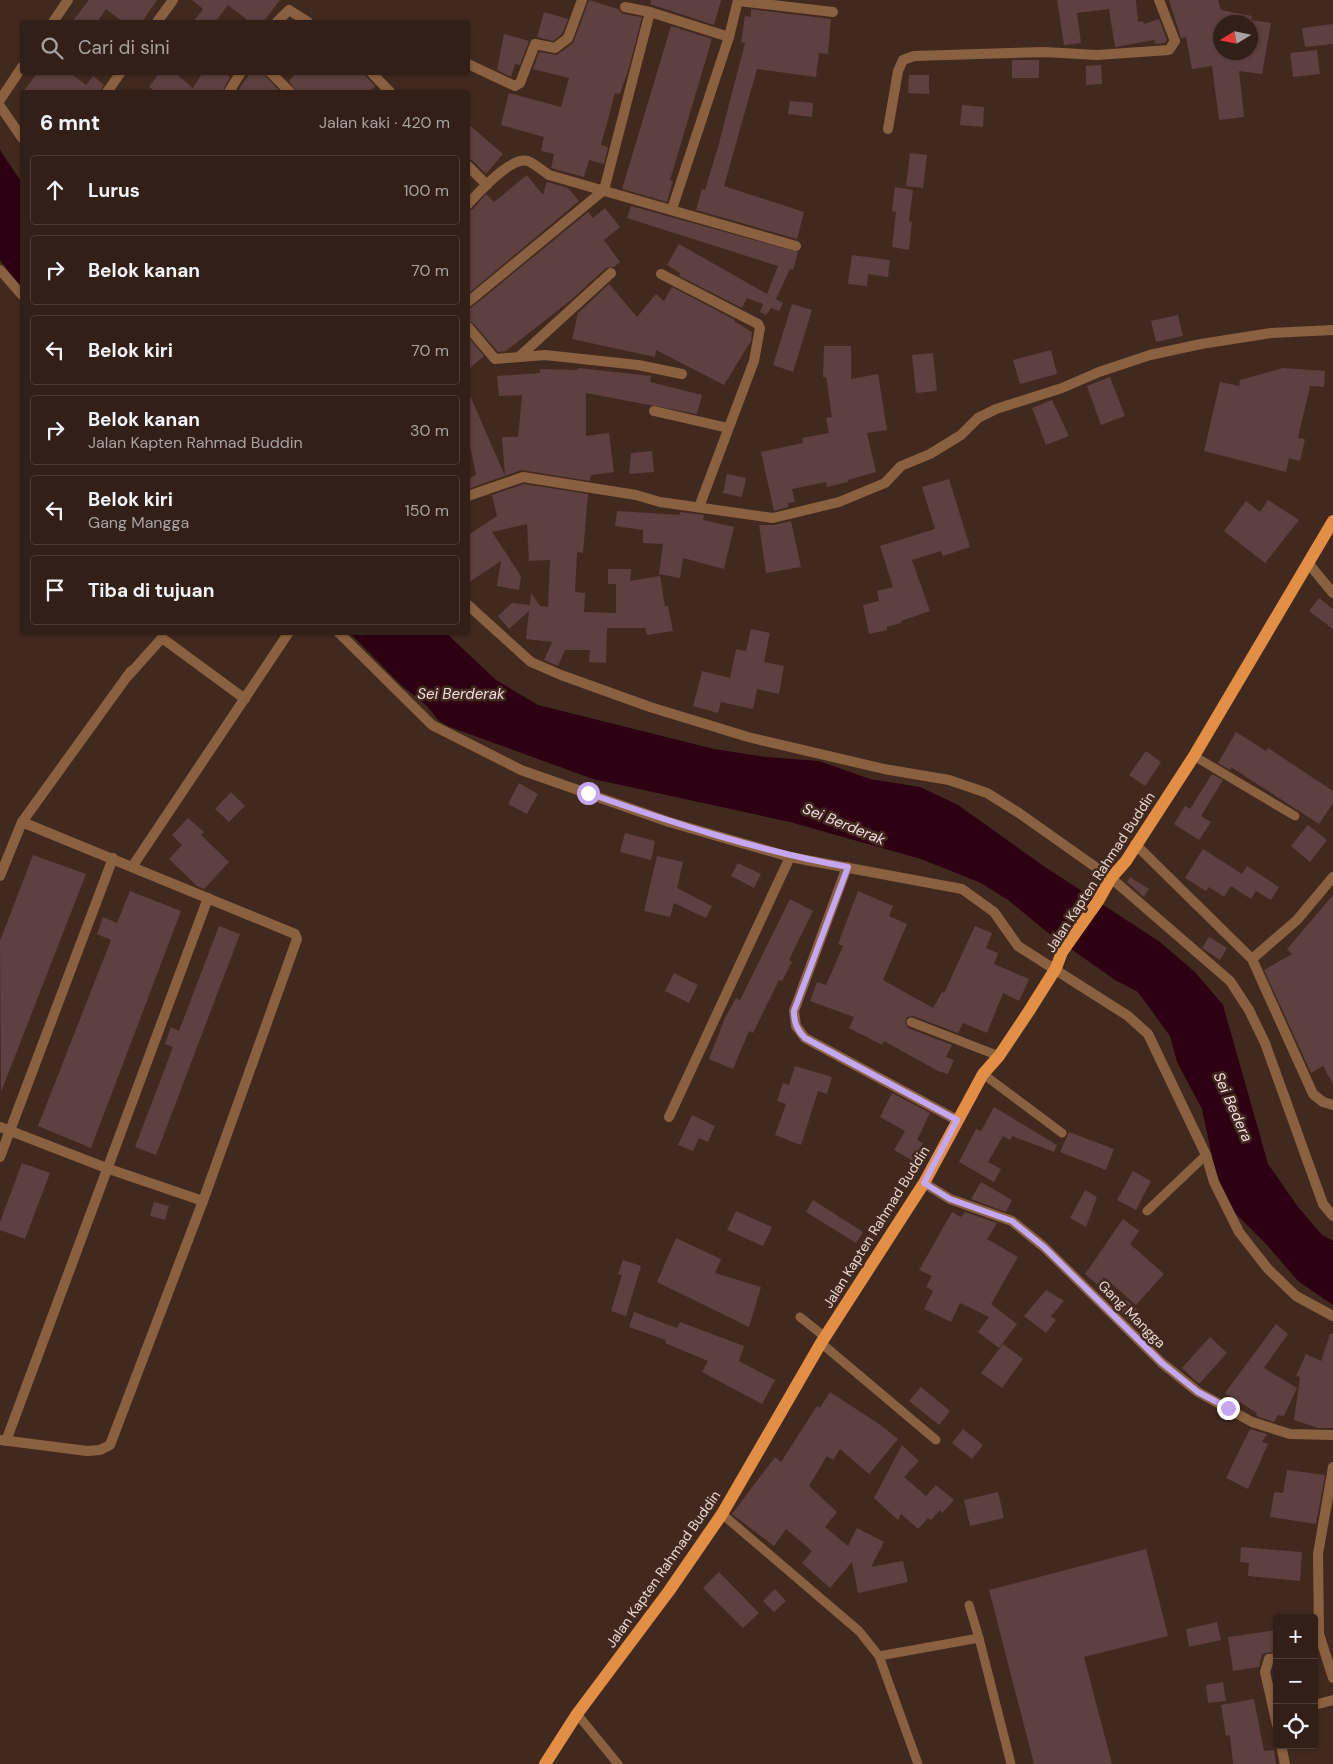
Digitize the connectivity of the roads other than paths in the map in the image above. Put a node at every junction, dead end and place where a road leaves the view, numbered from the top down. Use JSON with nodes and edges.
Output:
{"nodes":[{"id":1,"x":68,"y":0,"type":"edge"},
{"id":2,"x":173,"y":0,"type":"edge"},
{"id":3,"x":582,"y":0,"type":"edge"},
{"id":4,"x":738,"y":0,"type":"edge"},
{"id":5,"x":1159,"y":0,"type":"edge"},
{"id":6,"x":625,"y":7,"type":"dead end"},
{"id":7,"x":650,"y":12,"type":"junction"},
{"id":8,"x":833,"y":12,"type":"dead end"},
{"id":9,"x":54,"y":20,"type":"edge"},
{"id":10,"x":158,"y":20,"type":"edge"},
{"id":11,"x":279,"y":20,"type":"edge"},
{"id":12,"x":305,"y":20,"type":"edge"},
{"id":13,"x":729,"y":37,"type":"junction"},
{"id":14,"x":470,"y":65,"type":"edge"},
{"id":15,"x":20,"y":70,"type":"edge"},
{"id":16,"x":119,"y":75,"type":"edge"},
{"id":17,"x":240,"y":75,"type":"edge"},
{"id":18,"x":273,"y":75,"type":"edge"},
{"id":19,"x":374,"y":75,"type":"edge"},
{"id":20,"x":108,"y":90,"type":"edge"},
{"id":21,"x":230,"y":90,"type":"edge"},
{"id":22,"x":288,"y":90,"type":"edge"},
{"id":23,"x":388,"y":90,"type":"edge"},
{"id":24,"x":0,"y":100,"type":"edge"},
{"id":25,"x":0,"y":106,"type":"edge"},
{"id":26,"x":888,"y":130,"type":"dead end"},
{"id":27,"x":20,"y":135,"type":"edge"},
{"id":28,"x":470,"y":168,"type":"edge"},
{"id":29,"x":487,"y":184,"type":"junction"},
{"id":30,"x":604,"y":190,"type":"junction"},
{"id":31,"x":470,"y":202,"type":"edge"},
{"id":32,"x":672,"y":209,"type":"junction"},
{"id":33,"x":796,"y":246,"type":"dead end"},
{"id":34,"x":0,"y":270,"type":"edge"},
{"id":35,"x":611,"y":273,"type":"dead end"},
{"id":36,"x":661,"y":274,"type":"dead end"},
{"id":37,"x":20,"y":293,"type":"edge"},
{"id":38,"x":470,"y":300,"type":"edge"},
{"id":39,"x":470,"y":329,"type":"edge"},
{"id":40,"x":1333,"y":330,"type":"edge"},
{"id":41,"x":520,"y":356,"type":"junction"},
{"id":42,"x":682,"y":374,"type":"dead end"},
{"id":43,"x":654,"y":411,"type":"dead end"},
{"id":44,"x":728,"y":428,"type":"junction"},
{"id":45,"x":470,"y":495,"type":"edge"},
{"id":46,"x":699,"y":507,"type":"junction"},
{"id":47,"x":1333,"y":522,"type":"edge"},
{"id":48,"x":1308,"y":563,"type":"junction"},
{"id":49,"x":1333,"y":593,"type":"edge"},
{"id":50,"x":470,"y":607,"type":"edge"},
{"id":51,"x":287,"y":635,"type":"edge"},
{"id":52,"x":341,"y":635,"type":"edge"},
{"id":53,"x":131,"y":671,"type":"dead end"},
{"id":54,"x":124,"y":680,"type":"junction"},
{"id":55,"x":245,"y":699,"type":"junction"},
{"id":56,"x":1194,"y":756,"type":"junction"},
{"id":57,"x":1295,"y":816,"type":"dead end"},
{"id":58,"x":22,"y":822,"type":"junction"},
{"id":59,"x":1135,"y":844,"type":"junction"},
{"id":60,"x":790,"y":856,"type":"junction"},
{"id":61,"x":112,"y":858,"type":"junction"},
{"id":62,"x":132,"y":867,"type":"junction"},
{"id":63,"x":848,"y":867,"type":"junction"},
{"id":64,"x":0,"y":876,"type":"edge"},
{"id":65,"x":1333,"y":876,"type":"edge"},
{"id":66,"x":1111,"y":878,"type":"junction"},
{"id":67,"x":208,"y":898,"type":"junction"},
{"id":68,"x":1252,"y":959,"type":"junction"},
{"id":69,"x":1056,"y":968,"type":"junction"},
{"id":70,"x":911,"y":1022,"type":"dead end"},
{"id":71,"x":999,"y":1056,"type":"junction"},
{"id":72,"x":983,"y":1074,"type":"junction"},
{"id":73,"x":1333,"y":1105,"type":"edge"},
{"id":74,"x":668,"y":1117,"type":"dead end"},
{"id":75,"x":957,"y":1120,"type":"junction"},
{"id":76,"x":5,"y":1129,"type":"edge"},
{"id":77,"x":1062,"y":1133,"type":"dead end"},
{"id":78,"x":1206,"y":1154,"type":"junction"},
{"id":79,"x":0,"y":1157,"type":"edge"},
{"id":80,"x":109,"y":1169,"type":"junction"},
{"id":81,"x":924,"y":1183,"type":"junction"},
{"id":82,"x":203,"y":1201,"type":"junction"},
{"id":83,"x":1148,"y":1211,"type":"dead end"},
{"id":84,"x":1333,"y":1216,"type":"edge"},
{"id":85,"x":1333,"y":1316,"type":"edge"},
{"id":86,"x":800,"y":1317,"type":"dead end"},
{"id":87,"x":823,"y":1340,"type":"junction"},
{"id":88,"x":1333,"y":1435,"type":"edge"},
{"id":89,"x":936,"y":1440,"type":"dead end"},
{"id":90,"x":3,"y":1441,"type":"edge"},
{"id":91,"x":1333,"y":1467,"type":"edge"},
{"id":92,"x":722,"y":1514,"type":"junction"},
{"id":93,"x":969,"y":1605,"type":"dead end"},
{"id":94,"x":1317,"y":1614,"type":"edge"},
{"id":95,"x":979,"y":1638,"type":"junction"},
{"id":96,"x":1318,"y":1643,"type":"edge"},
{"id":97,"x":879,"y":1656,"type":"junction"},
{"id":98,"x":1273,"y":1658,"type":"edge"},
{"id":99,"x":1333,"y":1678,"type":"edge"},
{"id":100,"x":1333,"y":1700,"type":"edge"},
{"id":101,"x":1318,"y":1703,"type":"edge"},
{"id":102,"x":1273,"y":1705,"type":"edge"},
{"id":103,"x":577,"y":1714,"type":"junction"},
{"id":104,"x":1282,"y":1749,"type":"edge"},
{"id":105,"x":546,"y":1764,"type":"edge"},
{"id":106,"x":618,"y":1764,"type":"edge"},
{"id":107,"x":918,"y":1764,"type":"edge"},
{"id":108,"x":1011,"y":1764,"type":"edge"},
{"id":109,"x":1285,"y":1764,"type":"edge"}],
"edges":[{"from":1,"to":9,"type":"street"},
{"from":2,"to":10,"type":"street"},
{"from":3,"to":14,"type":"street"},
{"from":4,"to":8,"type":"street"},
{"from":4,"to":13,"type":"street"},
{"from":5,"to":26,"type":"street"},
{"from":6,"to":7,"type":"street"},
{"from":7,"to":13,"type":"street"},
{"from":7,"to":30,"type":"street"},
{"from":11,"to":12,"type":"street"},
{"from":13,"to":32,"type":"street"},
{"from":15,"to":24,"type":"street"},
{"from":16,"to":20,"type":"street"},
{"from":17,"to":21,"type":"street"},
{"from":18,"to":22,"type":"street"},
{"from":19,"to":23,"type":"street"},
{"from":25,"to":27,"type":"street"},
{"from":28,"to":29,"type":"street"},
{"from":29,"to":30,"type":"street"},
{"from":29,"to":31,"type":"street"},
{"from":30,"to":32,"type":"street"},
{"from":30,"to":38,"type":"street"},
{"from":32,"to":33,"type":"street"},
{"from":34,"to":37,"type":"street"},
{"from":35,"to":41,"type":"street"},
{"from":36,"to":44,"type":"street"},
{"from":39,"to":41,"type":"street"},
{"from":40,"to":46,"type":"street"},
{"from":41,"to":42,"type":"street"},
{"from":43,"to":44,"type":"street"},
{"from":44,"to":46,"type":"street"},
{"from":45,"to":46,"type":"street"},
{"from":47,"to":48,"type":"main road","name":"Jalan Kapten Rahmad Buddin"},
{"from":48,"to":49,"type":"street"},
{"from":48,"to":56,"type":"main road","name":"Jalan Kapten Rahmad Buddin"},
{"from":50,"to":66,"type":"street"},
{"from":51,"to":55,"type":"street"},
{"from":52,"to":60,"type":"street"},
{"from":53,"to":54,"type":"street"},
{"from":54,"to":55,"type":"street"},
{"from":54,"to":58,"type":"street"},
{"from":55,"to":62,"type":"street"},
{"from":56,"to":57,"type":"lane"},
{"from":56,"to":59,"type":"main road","name":"Jalan Kapten Rahmad Buddin"},
{"from":58,"to":61,"type":"street"},
{"from":58,"to":64,"type":"street"},
{"from":59,"to":66,"type":"main road","name":"Jalan Kapten Rahmad Buddin"},
{"from":59,"to":68,"type":"street"},
{"from":60,"to":63,"type":"street"},
{"from":60,"to":74,"type":"street"},
{"from":61,"to":62,"type":"street"},
{"from":61,"to":76,"type":"street"},
{"from":62,"to":67,"type":"street"},
{"from":63,"to":69,"type":"street"},
{"from":63,"to":75,"type":"street"},
{"from":65,"to":68,"type":"street"},
{"from":66,"to":69,"type":"main road","name":"Jalan Kapten Rahmad Buddin"},
{"from":66,"to":84,"type":"street"},
{"from":67,"to":80,"type":"street"},
{"from":67,"to":82,"type":"street"},
{"from":68,"to":73,"type":"street"},
{"from":69,"to":71,"type":"main road","name":"Jalan Kapten Rahmad Buddin"},
{"from":69,"to":78,"type":"street"},
{"from":70,"to":71,"type":"lane"},
{"from":71,"to":72,"type":"main road","name":"Jalan Kapten Rahmad Buddin"},
{"from":72,"to":75,"type":"main road","name":"Jalan Kapten Rahmad Buddin"},
{"from":72,"to":77,"type":"lane"},
{"from":75,"to":81,"type":"main road","name":"Jalan Kapten Rahmad Buddin"},
{"from":76,"to":79,"type":"street"},
{"from":76,"to":80,"type":"street"},
{"from":78,"to":83,"type":"lane"},
{"from":78,"to":85,"type":"street"},
{"from":80,"to":82,"type":"street"},
{"from":80,"to":90,"type":"street"},
{"from":81,"to":87,"type":"main road","name":"Jalan Kapten Rahmad Buddin"},
{"from":81,"to":88,"type":"street","name":"Gang Mangga"},
{"from":82,"to":90,"type":"street"},
{"from":86,"to":87,"type":"lane"},
{"from":87,"to":89,"type":"lane"},
{"from":87,"to":92,"type":"main road","name":"Jalan Kapten Rahmad Buddin"},
{"from":91,"to":94,"type":"street"},
{"from":92,"to":97,"type":"lane"},
{"from":92,"to":103,"type":"main road","name":"Jalan Kapten Rahmad Buddin"},
{"from":93,"to":95,"type":"lane"},
{"from":95,"to":97,"type":"lane"},
{"from":95,"to":108,"type":"lane"},
{"from":96,"to":99,"type":"street"},
{"from":97,"to":107,"type":"lane"},
{"from":98,"to":102,"type":"street"},
{"from":100,"to":101,"type":"street"},
{"from":103,"to":105,"type":"main road","name":"Jalan Kapten Rahmad Buddin"},
{"from":103,"to":106,"type":"lane"},
{"from":104,"to":109,"type":"street"}]}
